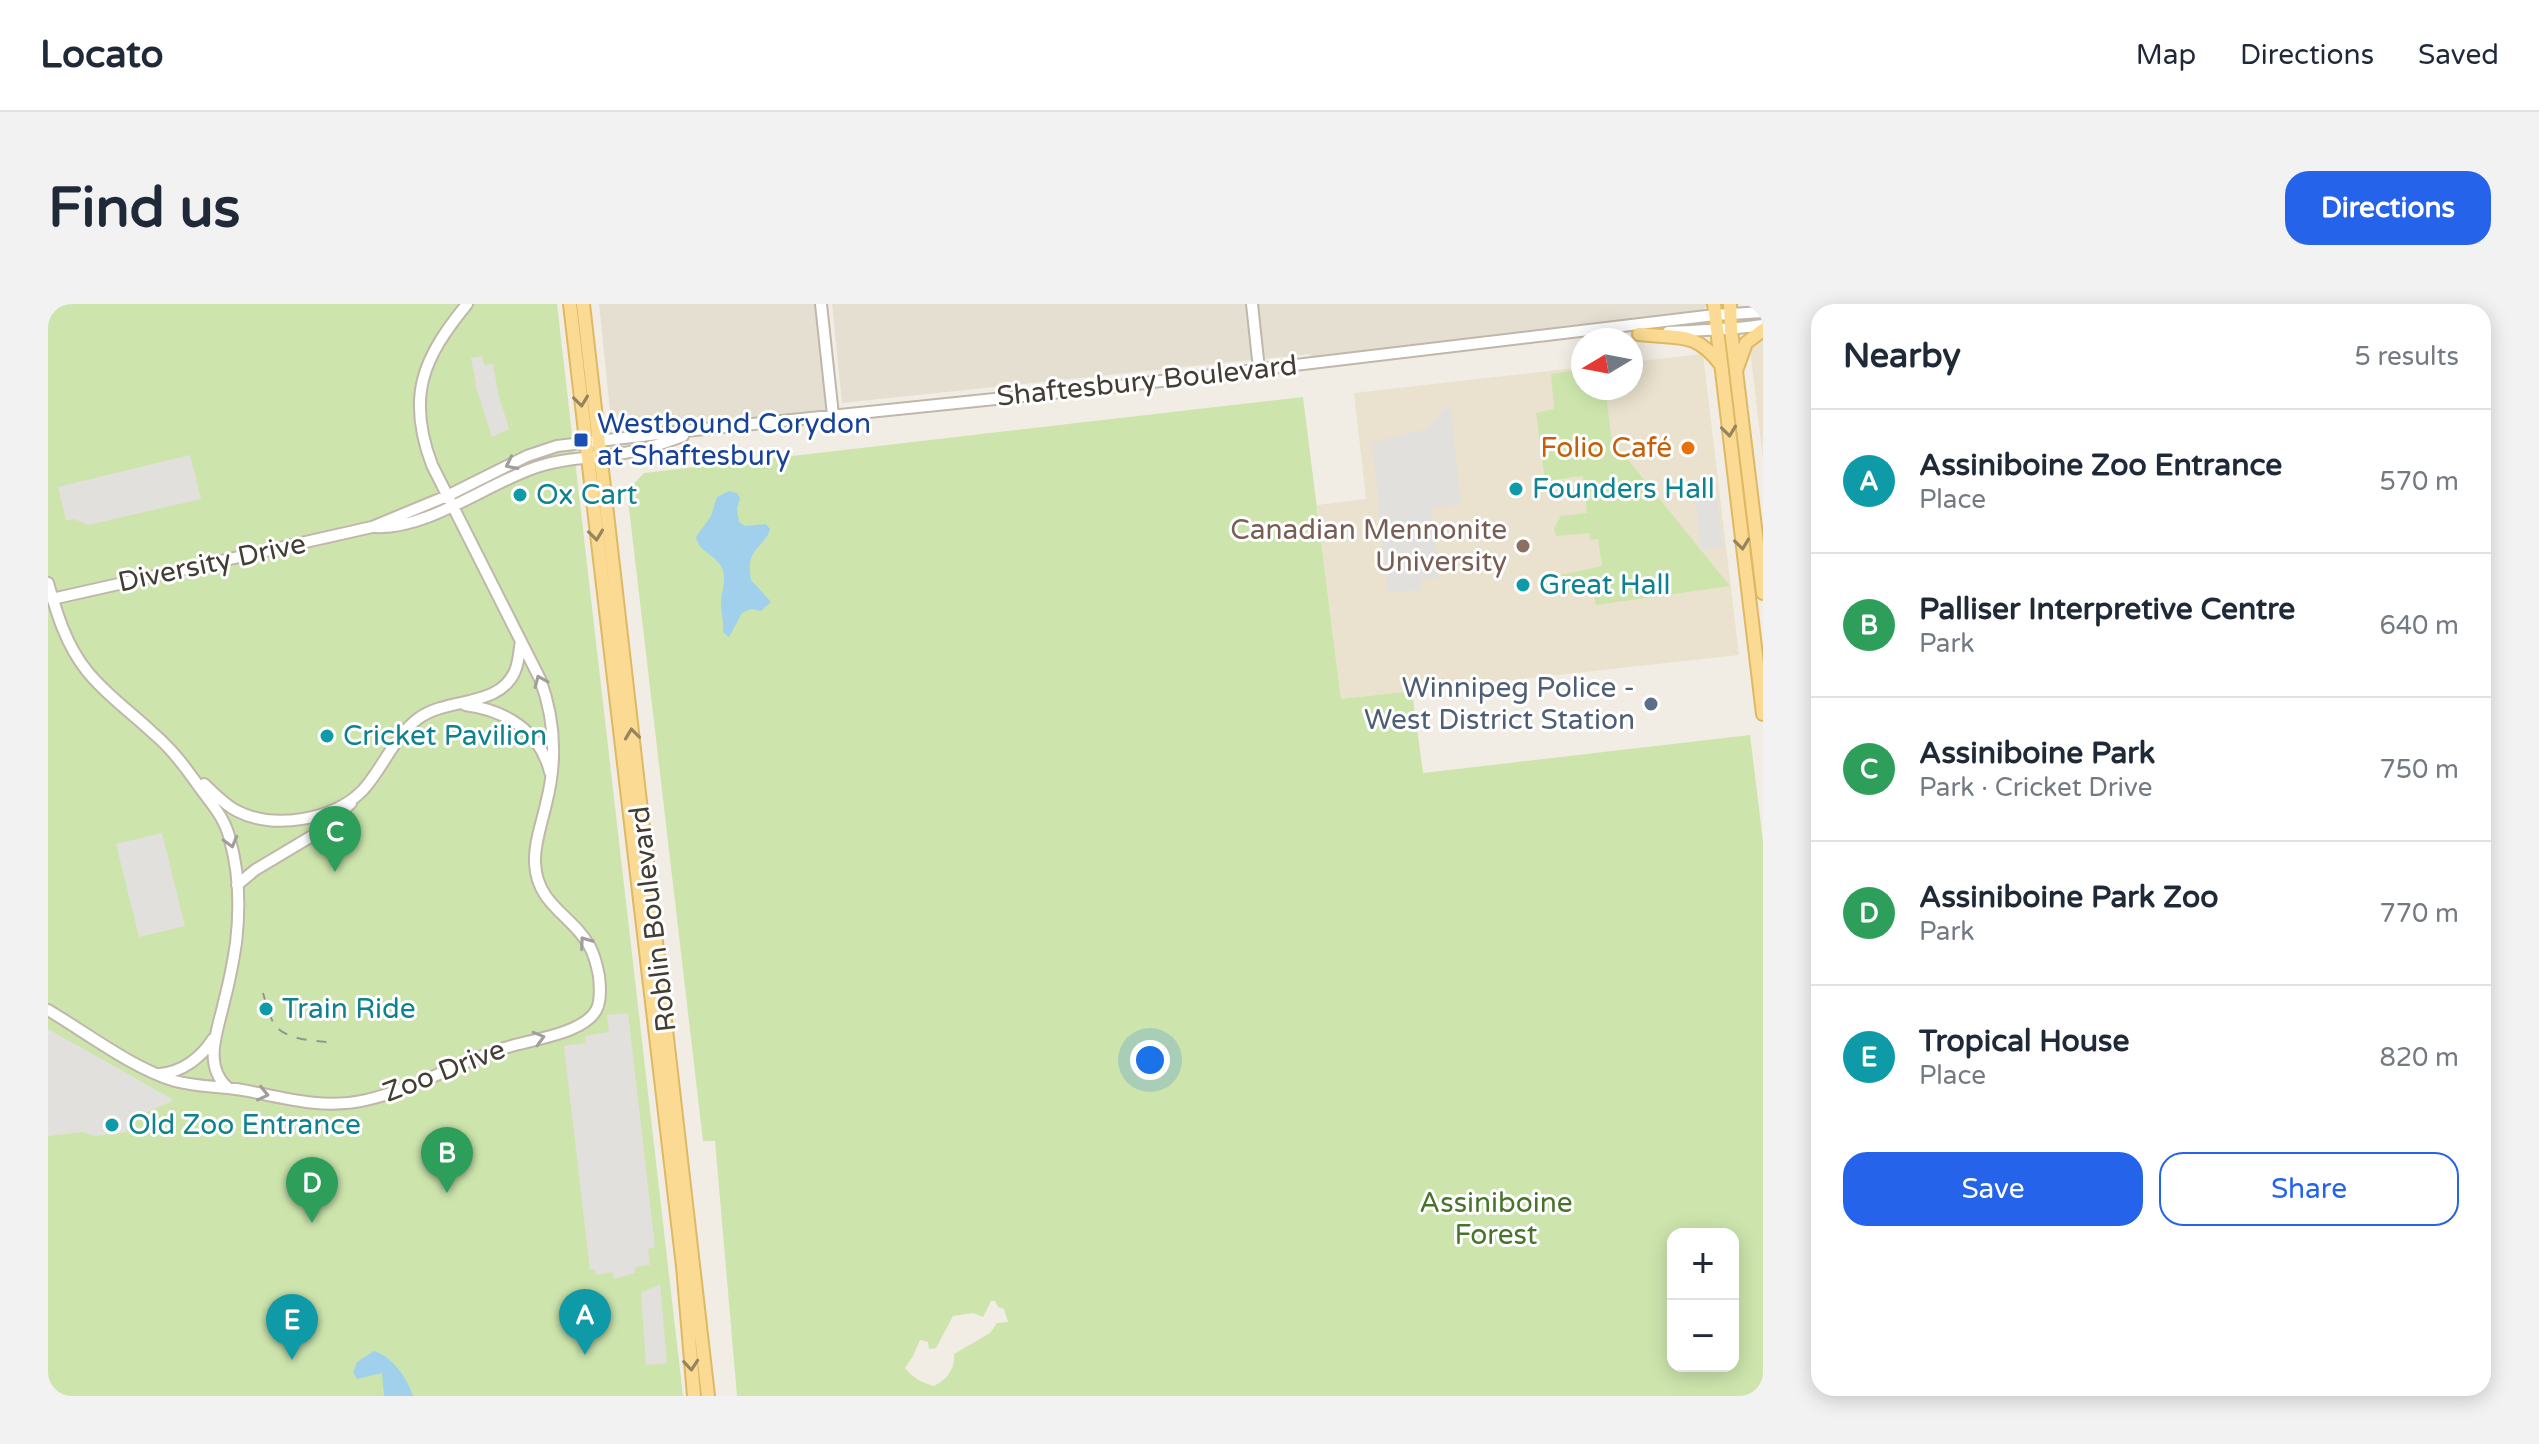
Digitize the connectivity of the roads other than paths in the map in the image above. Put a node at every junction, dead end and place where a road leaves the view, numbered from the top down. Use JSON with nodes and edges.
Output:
{"nodes":[{"id":1,"x":467,"y":304,"type":"edge"},
{"id":2,"x":570,"y":304,"type":"edge"},
{"id":3,"x":583,"y":304,"type":"edge"},
{"id":4,"x":821,"y":304,"type":"edge"},
{"id":5,"x":1252,"y":304,"type":"edge"},
{"id":6,"x":1730,"y":310,"type":"edge"},
{"id":7,"x":1763,"y":312,"type":"edge"},
{"id":8,"x":1719,"y":319,"type":"edge"},
{"id":9,"x":1625,"y":328,"type":"edge"},
{"id":10,"x":1763,"y":328,"type":"edge"},
{"id":11,"x":1643,"y":333,"type":"edge"},
{"id":12,"x":1571,"y":334,"type":"edge"},
{"id":13,"x":1643,"y":334,"type":"edge"},
{"id":14,"x":1721,"y":365,"type":"junction"},
{"id":15,"x":1259,"y":369,"type":"junction"},
{"id":16,"x":1736,"y":371,"type":"junction"},
{"id":17,"x":833,"y":415,"type":"junction"},
{"id":18,"x":700,"y":431,"type":"junction"},
{"id":19,"x":592,"y":443,"type":"junction"},
{"id":20,"x":594,"y":457,"type":"junction"},
{"id":21,"x":449,"y":501,"type":"junction"},
{"id":22,"x":48,"y":583,"type":"edge"},
{"id":23,"x":1763,"y":593,"type":"edge"},
{"id":24,"x":52,"y":599,"type":"junction"},
{"id":25,"x":521,"y":641,"type":"junction"},
{"id":26,"x":458,"y":703,"type":"junction"},
{"id":27,"x":1763,"y":714,"type":"edge"},
{"id":28,"x":193,"y":775,"type":"junction"},
{"id":29,"x":551,"y":778,"type":"junction"},
{"id":30,"x":360,"y":793,"type":"junction"},
{"id":31,"x":237,"y":885,"type":"junction"},
{"id":32,"x":48,"y":1010,"type":"edge"},
{"id":33,"x":214,"y":1038,"type":"junction"},
{"id":34,"x":160,"y":1074,"type":"junction"},
{"id":35,"x":228,"y":1088,"type":"junction"},
{"id":36,"x":694,"y":1396,"type":"edge"},
{"id":37,"x":708,"y":1396,"type":"edge"}],
"edges":[{"from":1,"to":21,"type":"street","name":"Zoo Drive"},
{"from":2,"to":19,"type":"main road","one_way":true},
{"from":3,"to":19,"type":"main road"},
{"from":4,"to":17,"type":"street"},
{"from":5,"to":15,"type":"street"},
{"from":6,"to":7,"type":"street"},
{"from":6,"to":8,"type":"main road"},
{"from":8,"to":9,"type":"street","name":"Shaftesbury Boulevard"},
{"from":8,"to":10,"type":"street","name":"Shaftesbury Boulevard"},
{"from":8,"to":11,"type":"street","name":"Shaftesbury Boulevard"},
{"from":8,"to":14,"type":"main road"},
{"from":8,"to":16,"type":"main road"},
{"from":10,"to":16,"type":"main road"},
{"from":12,"to":15,"type":"street","name":"Shaftesbury Boulevard"},
{"from":13,"to":14,"type":"main road"},
{"from":14,"to":27,"type":"main road","one_way":true},
{"from":15,"to":17,"type":"street","name":"Shaftesbury Boulevard"},
{"from":16,"to":23,"type":"main road"},
{"from":17,"to":18,"type":"street","name":"Shaftesbury Boulevard"},
{"from":18,"to":19,"type":"street","name":"Shaftesbury Boulevard"},
{"from":18,"to":20,"type":"street","name":"Shaftesbury Boulevard"},
{"from":19,"to":20,"type":"main road","name":"Roblin Boulevard"},
{"from":19,"to":21,"type":"street","name":"Diversity Drive","one_way":true},
{"from":20,"to":21,"type":"street","name":"Diversity Drive"},
{"from":20,"to":36,"type":"main road","name":"Roblin Boulevard","one_way":true},
{"from":37,"to":20,"type":"main road","name":"Roblin Boulevard","one_way":true},
{"from":21,"to":24,"type":"street","name":"Diversity Drive"},
{"from":21,"to":25,"type":"street","name":"Zoo Drive"},
{"from":22,"to":24,"type":"street"},
{"from":24,"to":28,"type":"street"},
{"from":25,"to":26,"type":"street"},
{"from":29,"to":25,"type":"street","name":"Zoo Drive","one_way":true},
{"from":26,"to":29,"type":"street"},
{"from":26,"to":30,"type":"street"},
{"from":28,"to":30,"type":"street"},
{"from":28,"to":31,"type":"street","one_way":true},
{"from":35,"to":29,"type":"street","name":"Zoo Drive","one_way":true},
{"from":30,"to":31,"type":"street"},
{"from":31,"to":33,"type":"street"},
{"from":32,"to":34,"type":"street","name":"Zoo Drive"},
{"from":33,"to":34,"type":"street"},
{"from":33,"to":35,"type":"street"},
{"from":34,"to":35,"type":"street","name":"Zoo Drive"}]}
